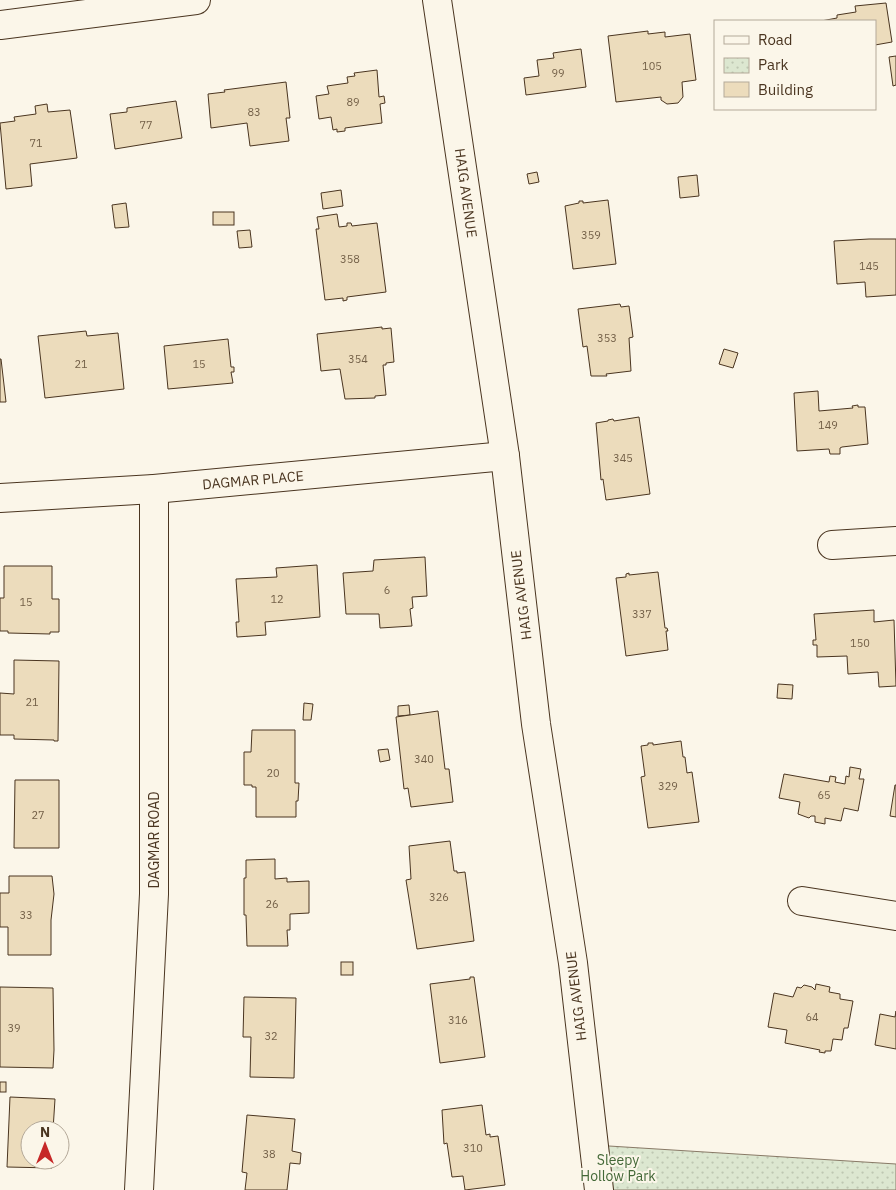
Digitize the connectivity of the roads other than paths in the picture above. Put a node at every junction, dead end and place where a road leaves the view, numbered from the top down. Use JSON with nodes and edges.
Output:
{"nodes":[{"id":1,"x":196,"y":0,"type":"edge"},
{"id":2,"x":438,"y":0,"type":"edge"},
{"id":3,"x":0,"y":25,"type":"edge"},
{"id":4,"x":505,"y":456,"type":"junction"},
{"id":5,"x":154,"y":489,"type":"junction"},
{"id":6,"x":0,"y":498,"type":"edge"},
{"id":7,"x":896,"y":541,"type":"edge"},
{"id":8,"x":832,"y":546,"type":"dead end"},
{"id":9,"x":802,"y":901,"type":"dead end"},
{"id":10,"x":896,"y":916,"type":"edge"},
{"id":11,"x":139,"y":1190,"type":"edge"},
{"id":12,"x":599,"y":1190,"type":"edge"}],
"edges":[{"from":1,"to":3,"type":"street"},
{"from":2,"to":4,"type":"street","name":"HAIG AVENUE"},
{"from":4,"to":5,"type":"street","name":"DAGMAR PLACE"},
{"from":4,"to":12,"type":"street","name":"HAIG AVENUE"},
{"from":5,"to":6,"type":"street","name":"DAGMAR PLACE"},
{"from":5,"to":11,"type":"street","name":"DAGMAR ROAD"},
{"from":7,"to":8,"type":"street"},
{"from":9,"to":10,"type":"street"}]}
